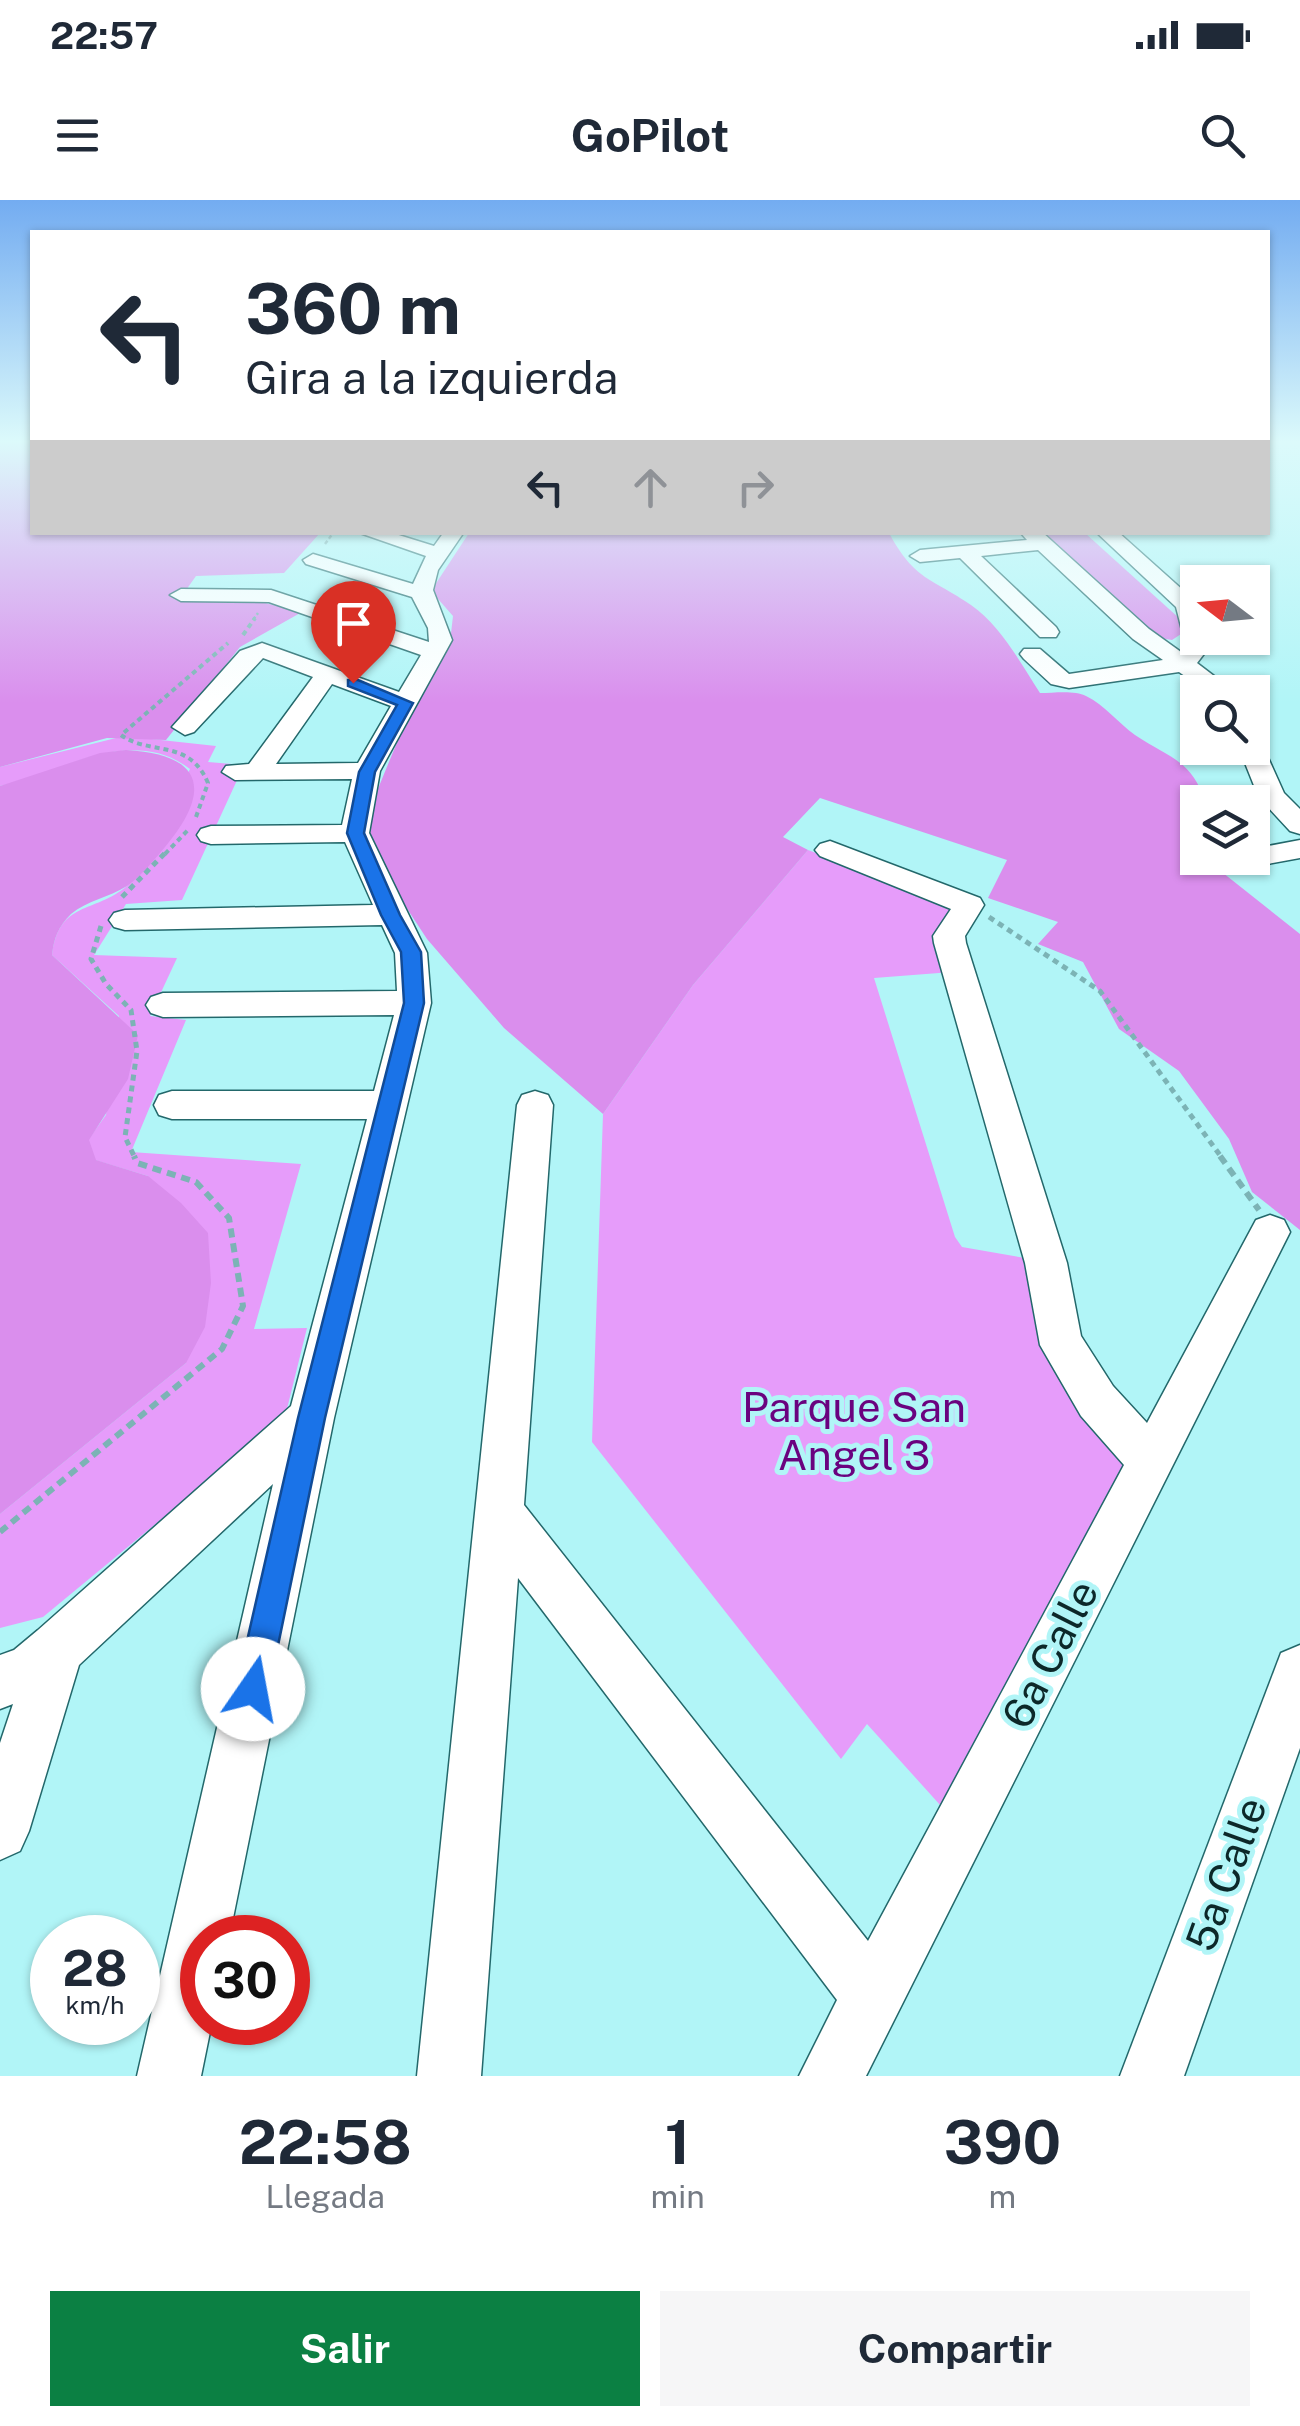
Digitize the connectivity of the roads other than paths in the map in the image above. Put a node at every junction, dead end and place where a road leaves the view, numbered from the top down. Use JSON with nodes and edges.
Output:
{"nodes":[{"id":1,"x":389,"y":535,"type":"edge"},
{"id":2,"x":1109,"y":535,"type":"edge"},
{"id":3,"x":1036,"y":538,"type":"edge"},
{"id":4,"x":447,"y":543,"type":"edge"},
{"id":5,"x":964,"y":551,"type":"junction"},
{"id":6,"x":920,"y":556,"type":"dead end"},
{"id":7,"x":313,"y":560,"type":"dead end"},
{"id":8,"x":421,"y":593,"type":"junction"},
{"id":9,"x":181,"y":596,"type":"dead end"},
{"id":10,"x":1048,"y":632,"type":"dead end"},
{"id":11,"x":436,"y":652,"type":"junction"},
{"id":12,"x":1032,"y":654,"type":"dead end"},
{"id":13,"x":1184,"y":664,"type":"junction"},
{"id":14,"x":328,"y":674,"type":"junction"},
{"id":15,"x":1199,"y":675,"type":"edge"},
{"id":16,"x":405,"y":703,"type":"junction"},
{"id":17,"x":186,"y":727,"type":"dead end"},
{"id":18,"x":1259,"y":765,"type":"edge"},
{"id":19,"x":367,"y":772,"type":"junction"},
{"id":20,"x":1272,"y":796,"type":"joint"},
{"id":21,"x":1300,"y":824,"type":"edge"},
{"id":22,"x":355,"y":833,"type":"junction"},
{"id":23,"x":210,"y":835,"type":"dead end"},
{"id":24,"x":1300,"y":849,"type":"edge"},
{"id":25,"x":830,"y":850,"type":"dead end"},
{"id":26,"x":1270,"y":855,"type":"edge"},
{"id":27,"x":114,"y":914,"type":"road end"},
{"id":28,"x":390,"y":915,"type":"junction"},
{"id":29,"x":414,"y":1003,"type":"junction"},
{"id":30,"x":163,"y":1005,"type":"dead end"},
{"id":31,"x":172,"y":1105,"type":"dead end"},
{"id":32,"x":391,"y":1105,"type":"junction"},
{"id":33,"x":536,"y":1105,"type":"dead end"},
{"id":34,"x":1270,"y":1232,"type":"road end"},
{"id":35,"x":312,"y":1418,"type":"junction"},
{"id":36,"x":1149,"y":1459,"type":"junction"},
{"id":37,"x":500,"y":1513,"type":"junction"},
{"id":38,"x":58,"y":1649,"type":"junction"},
{"id":39,"x":1300,"y":1672,"type":"edge"},
{"id":40,"x":0,"y":1682,"type":"edge"},
{"id":41,"x":0,"y":1831,"type":"edge"},
{"id":42,"x":874,"y":1998,"type":"junction"},
{"id":43,"x":169,"y":2076,"type":"edge"},
{"id":44,"x":449,"y":2076,"type":"edge"},
{"id":45,"x":831,"y":2076,"type":"edge"},
{"id":46,"x":1152,"y":2076,"type":"edge"}],
"edges":[{"from":1,"to":4,"type":"street"},
{"from":2,"to":13,"type":"street"},
{"from":3,"to":5,"type":"street"},
{"from":3,"to":13,"type":"street"},
{"from":4,"to":8,"type":"street"},
{"from":5,"to":6,"type":"street"},
{"from":5,"to":10,"type":"street"},
{"from":7,"to":8,"type":"street"},
{"from":8,"to":11,"type":"street"},
{"from":9,"to":11,"type":"street"},
{"from":11,"to":16,"type":"street"},
{"from":12,"to":13,"type":"street"},
{"from":13,"to":15,"type":"street"},
{"from":14,"to":16,"type":"street"},
{"from":14,"to":17,"type":"street"},
{"from":14,"to":19,"type":"street"},
{"from":16,"to":19,"type":"street"},
{"from":18,"to":20,"type":"street"},
{"from":19,"to":22,"type":"street"},
{"from":20,"to":21,"type":"street"},
{"from":22,"to":23,"type":"street"},
{"from":22,"to":28,"type":"street"},
{"from":24,"to":26,"type":"street"},
{"from":25,"to":36,"type":"street"},
{"from":27,"to":28,"type":"street"},
{"from":28,"to":29,"type":"street"},
{"from":29,"to":30,"type":"street"},
{"from":29,"to":32,"type":"street"},
{"from":31,"to":32,"type":"street"},
{"from":32,"to":35,"type":"street"},
{"from":33,"to":37,"type":"street"},
{"from":34,"to":36,"type":"street","name":"6a Calle"},
{"from":35,"to":38,"type":"street"},
{"from":35,"to":43,"type":"street"},
{"from":36,"to":42,"type":"street","name":"6a Calle"},
{"from":37,"to":42,"type":"street"},
{"from":37,"to":44,"type":"street"},
{"from":38,"to":40,"type":"street"},
{"from":38,"to":41,"type":"street"},
{"from":39,"to":46,"type":"street","name":"5a Calle"},
{"from":42,"to":45,"type":"street","name":"6a Calle"}]}
